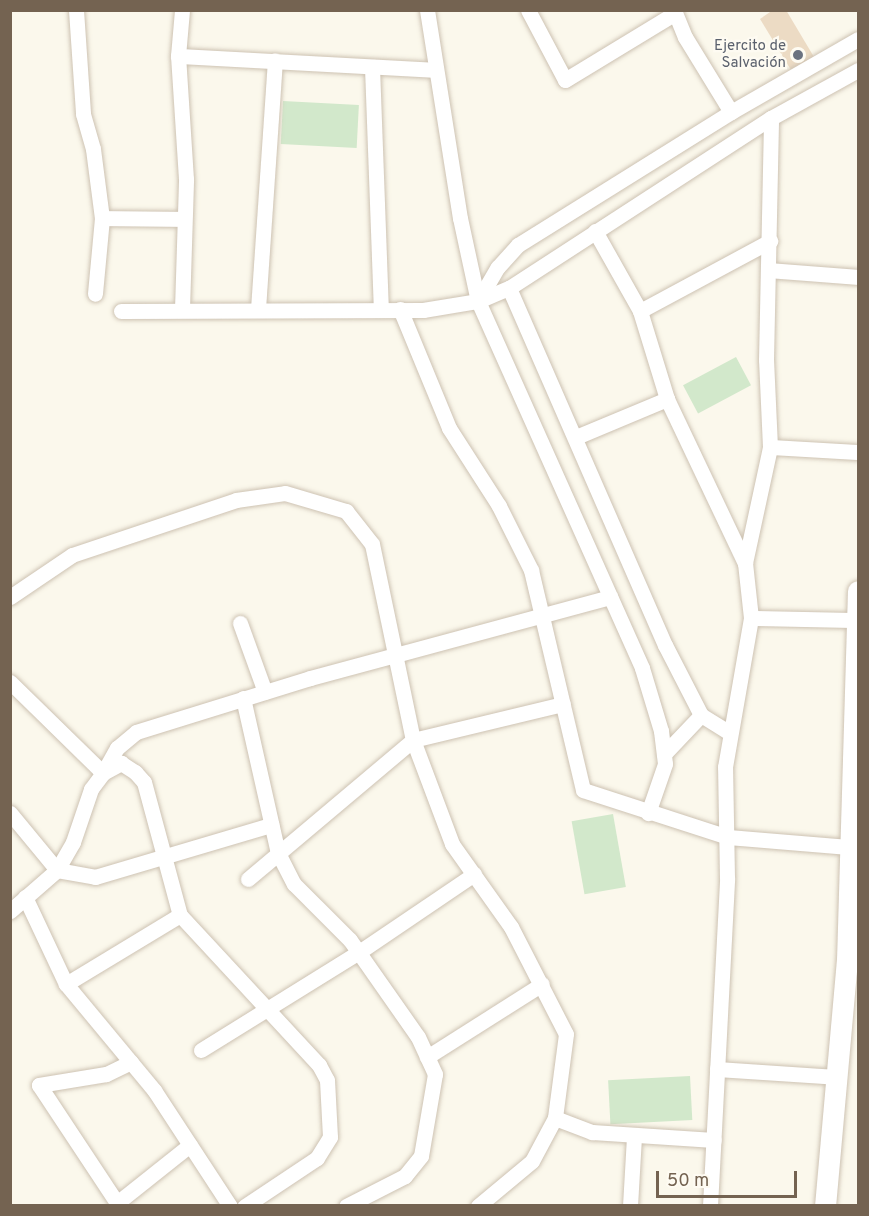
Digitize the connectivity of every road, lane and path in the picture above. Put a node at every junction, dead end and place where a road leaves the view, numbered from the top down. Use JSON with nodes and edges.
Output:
{"nodes":[{"id":1,"x":76,"y":10,"type":"edge"},
{"id":2,"x":182,"y":10,"type":"edge"},
{"id":3,"x":427,"y":10,"type":"edge"},
{"id":4,"x":528,"y":10,"type":"edge"},
{"id":5,"x":675,"y":12,"type":"edge"},
{"id":6,"x":858,"y":39,"type":"edge"},
{"id":7,"x":178,"y":56,"type":"junction"},
{"id":8,"x":275,"y":61,"type":"junction"},
{"id":9,"x":372,"y":67,"type":"junction"},
{"id":10,"x":435,"y":70,"type":"junction"},
{"id":11,"x":858,"y":70,"type":"edge"},
{"id":12,"x":730,"y":112,"type":"junction"},
{"id":13,"x":771,"y":118,"type":"junction"},
{"id":14,"x":102,"y":218,"type":"junction"},
{"id":15,"x":184,"y":219,"type":"junction"},
{"id":16,"x":595,"y":231,"type":"junction"},
{"id":17,"x":770,"y":241,"type":"junction"},
{"id":18,"x":769,"y":270,"type":"junction"},
{"id":19,"x":858,"y":277,"type":"edge"},
{"id":20,"x":509,"y":288,"type":"junction"},
{"id":21,"x":94,"y":294,"type":"dead end"},
{"id":22,"x":478,"y":301,"type":"junction"},
{"id":23,"x":381,"y":308,"type":"junction"},
{"id":24,"x":182,"y":309,"type":"junction"},
{"id":25,"x":258,"y":309,"type":"junction"},
{"id":26,"x":400,"y":309,"type":"junction"},
{"id":27,"x":121,"y":311,"type":"dead end"},
{"id":28,"x":640,"y":311,"type":"junction"},
{"id":29,"x":667,"y":399,"type":"junction"},
{"id":30,"x":576,"y":437,"type":"junction"},
{"id":31,"x":771,"y":447,"type":"junction"},
{"id":32,"x":858,"y":452,"type":"edge"},
{"id":33,"x":745,"y":563,"type":"junction"},
{"id":34,"x":858,"y":591,"type":"edge"},
{"id":35,"x":10,"y":597,"type":"edge"},
{"id":36,"x":610,"y":597,"type":"junction"},
{"id":37,"x":541,"y":616,"type":"junction"},
{"id":38,"x":751,"y":618,"type":"junction"},
{"id":39,"x":856,"y":620,"type":"junction"},
{"id":40,"x":240,"y":622,"type":"dead end"},
{"id":41,"x":395,"y":655,"type":"junction"},
{"id":42,"x":10,"y":682,"type":"edge"},
{"id":43,"x":265,"y":692,"type":"junction"},
{"id":44,"x":243,"y":698,"type":"junction"},
{"id":45,"x":563,"y":704,"type":"junction"},
{"id":46,"x":701,"y":715,"type":"junction"},
{"id":47,"x":728,"y":732,"type":"junction"},
{"id":48,"x":413,"y":740,"type":"junction"},
{"id":49,"x":664,"y":754,"type":"junction"},
{"id":50,"x":103,"y":773,"type":"junction"},
{"id":51,"x":10,"y":813,"type":"edge"},
{"id":52,"x":648,"y":813,"type":"junction"},
{"id":53,"x":271,"y":825,"type":"junction"},
{"id":54,"x":728,"y":837,"type":"junction"},
{"id":55,"x":849,"y":847,"type":"junction"},
{"id":56,"x":278,"y":853,"type":"junction"},
{"id":57,"x":163,"y":858,"type":"junction"},
{"id":58,"x":57,"y":870,"type":"junction"},
{"id":59,"x":474,"y":874,"type":"junction"},
{"id":60,"x":248,"y":879,"type":"dead end"},
{"id":61,"x":25,"y":897,"type":"junction"},
{"id":62,"x":10,"y":911,"type":"edge"},
{"id":63,"x":180,"y":915,"type":"junction"},
{"id":64,"x":359,"y":952,"type":"junction"},
{"id":65,"x":853,"y":961,"type":"edge"},
{"id":66,"x":66,"y":984,"type":"junction"},
{"id":67,"x":542,"y":984,"type":"junction"},
{"id":68,"x":265,"y":1010,"type":"junction"},
{"id":69,"x":201,"y":1050,"type":"dead end"},
{"id":70,"x":427,"y":1057,"type":"junction"},
{"id":71,"x":131,"y":1062,"type":"junction"},
{"id":72,"x":717,"y":1069,"type":"junction"},
{"id":73,"x":836,"y":1077,"type":"junction"},
{"id":74,"x":555,"y":1118,"type":"junction"},
{"id":75,"x":634,"y":1137,"type":"junction"},
{"id":76,"x":714,"y":1140,"type":"junction"},
{"id":77,"x":190,"y":1145,"type":"junction"},
{"id":78,"x":230,"y":1206,"type":"edge"},
{"id":79,"x":244,"y":1206,"type":"edge"},
{"id":80,"x":346,"y":1206,"type":"edge"},
{"id":81,"x":478,"y":1206,"type":"edge"},
{"id":82,"x":630,"y":1206,"type":"edge"},
{"id":83,"x":710,"y":1206,"type":"edge"},
{"id":84,"x":825,"y":1206,"type":"edge"}],
"edges":[{"from":1,"to":14,"type":"street"},
{"from":2,"to":7,"type":"street"},
{"from":3,"to":10,"type":"street"},
{"from":4,"to":5,"type":"street"},
{"from":5,"to":12,"type":"street"},
{"from":6,"to":12,"type":"street"},
{"from":7,"to":8,"type":"street"},
{"from":7,"to":15,"type":"street"},
{"from":8,"to":9,"type":"street"},
{"from":8,"to":25,"type":"street"},
{"from":9,"to":10,"type":"street"},
{"from":9,"to":23,"type":"street"},
{"from":10,"to":22,"type":"street"},
{"from":11,"to":13,"type":"street"},
{"from":12,"to":22,"type":"street"},
{"from":13,"to":16,"type":"street"},
{"from":13,"to":17,"type":"street"},
{"from":14,"to":15,"type":"street"},
{"from":14,"to":21,"type":"street"},
{"from":15,"to":24,"type":"street"},
{"from":16,"to":20,"type":"street"},
{"from":16,"to":28,"type":"street"},
{"from":17,"to":18,"type":"street"},
{"from":17,"to":28,"type":"street"},
{"from":18,"to":19,"type":"street"},
{"from":18,"to":31,"type":"street"},
{"from":20,"to":22,"type":"street"},
{"from":20,"to":30,"type":"street"},
{"from":22,"to":26,"type":"street"},
{"from":22,"to":36,"type":"street"},
{"from":23,"to":25,"type":"street"},
{"from":23,"to":26,"type":"street"},
{"from":24,"to":25,"type":"street"},
{"from":24,"to":27,"type":"street"},
{"from":26,"to":37,"type":"street"},
{"from":28,"to":29,"type":"street"},
{"from":29,"to":30,"type":"street"},
{"from":29,"to":33,"type":"street"},
{"from":30,"to":46,"type":"street"},
{"from":31,"to":32,"type":"street"},
{"from":31,"to":33,"type":"street"},
{"from":33,"to":38,"type":"street"},
{"from":34,"to":39,"type":"street"},
{"from":35,"to":41,"type":"street"},
{"from":36,"to":37,"type":"street"},
{"from":36,"to":49,"type":"street"},
{"from":37,"to":41,"type":"street"},
{"from":37,"to":45,"type":"street"},
{"from":38,"to":39,"type":"street"},
{"from":38,"to":47,"type":"street"},
{"from":39,"to":55,"type":"street"},
{"from":40,"to":43,"type":"street"},
{"from":41,"to":43,"type":"street"},
{"from":41,"to":48,"type":"street"},
{"from":42,"to":50,"type":"street"},
{"from":43,"to":44,"type":"street"},
{"from":44,"to":50,"type":"street"},
{"from":44,"to":53,"type":"street"},
{"from":45,"to":48,"type":"street"},
{"from":45,"to":52,"type":"street"},
{"from":46,"to":47,"type":"street"},
{"from":46,"to":49,"type":"street"},
{"from":47,"to":54,"type":"street"},
{"from":48,"to":56,"type":"street"},
{"from":48,"to":59,"type":"street"},
{"from":49,"to":52,"type":"street"},
{"from":50,"to":57,"type":"street"},
{"from":50,"to":58,"type":"street"},
{"from":51,"to":58,"type":"street"},
{"from":52,"to":54,"type":"street"},
{"from":53,"to":56,"type":"street"},
{"from":53,"to":57,"type":"street"},
{"from":54,"to":55,"type":"street"},
{"from":54,"to":72,"type":"street"},
{"from":55,"to":65,"type":"street"},
{"from":56,"to":60,"type":"street"},
{"from":56,"to":64,"type":"street"},
{"from":57,"to":58,"type":"street"},
{"from":57,"to":63,"type":"street"},
{"from":58,"to":61,"type":"street"},
{"from":59,"to":64,"type":"street"},
{"from":59,"to":67,"type":"street"},
{"from":61,"to":62,"type":"street"},
{"from":61,"to":66,"type":"street"},
{"from":63,"to":66,"type":"street"},
{"from":63,"to":68,"type":"street"},
{"from":64,"to":68,"type":"street"},
{"from":64,"to":70,"type":"street"},
{"from":65,"to":73,"type":"street"},
{"from":66,"to":71,"type":"street"},
{"from":67,"to":70,"type":"street"},
{"from":67,"to":74,"type":"street"},
{"from":68,"to":69,"type":"street"},
{"from":68,"to":79,"type":"street"},
{"from":70,"to":80,"type":"street"},
{"from":71,"to":77,"type":"street"},
{"from":71,"to":77,"type":"street"},
{"from":72,"to":73,"type":"street"},
{"from":72,"to":76,"type":"street"},
{"from":73,"to":84,"type":"street"},
{"from":74,"to":75,"type":"street"},
{"from":74,"to":81,"type":"street"},
{"from":75,"to":76,"type":"street"},
{"from":75,"to":82,"type":"street"},
{"from":76,"to":83,"type":"street"},
{"from":77,"to":78,"type":"street"}]}
